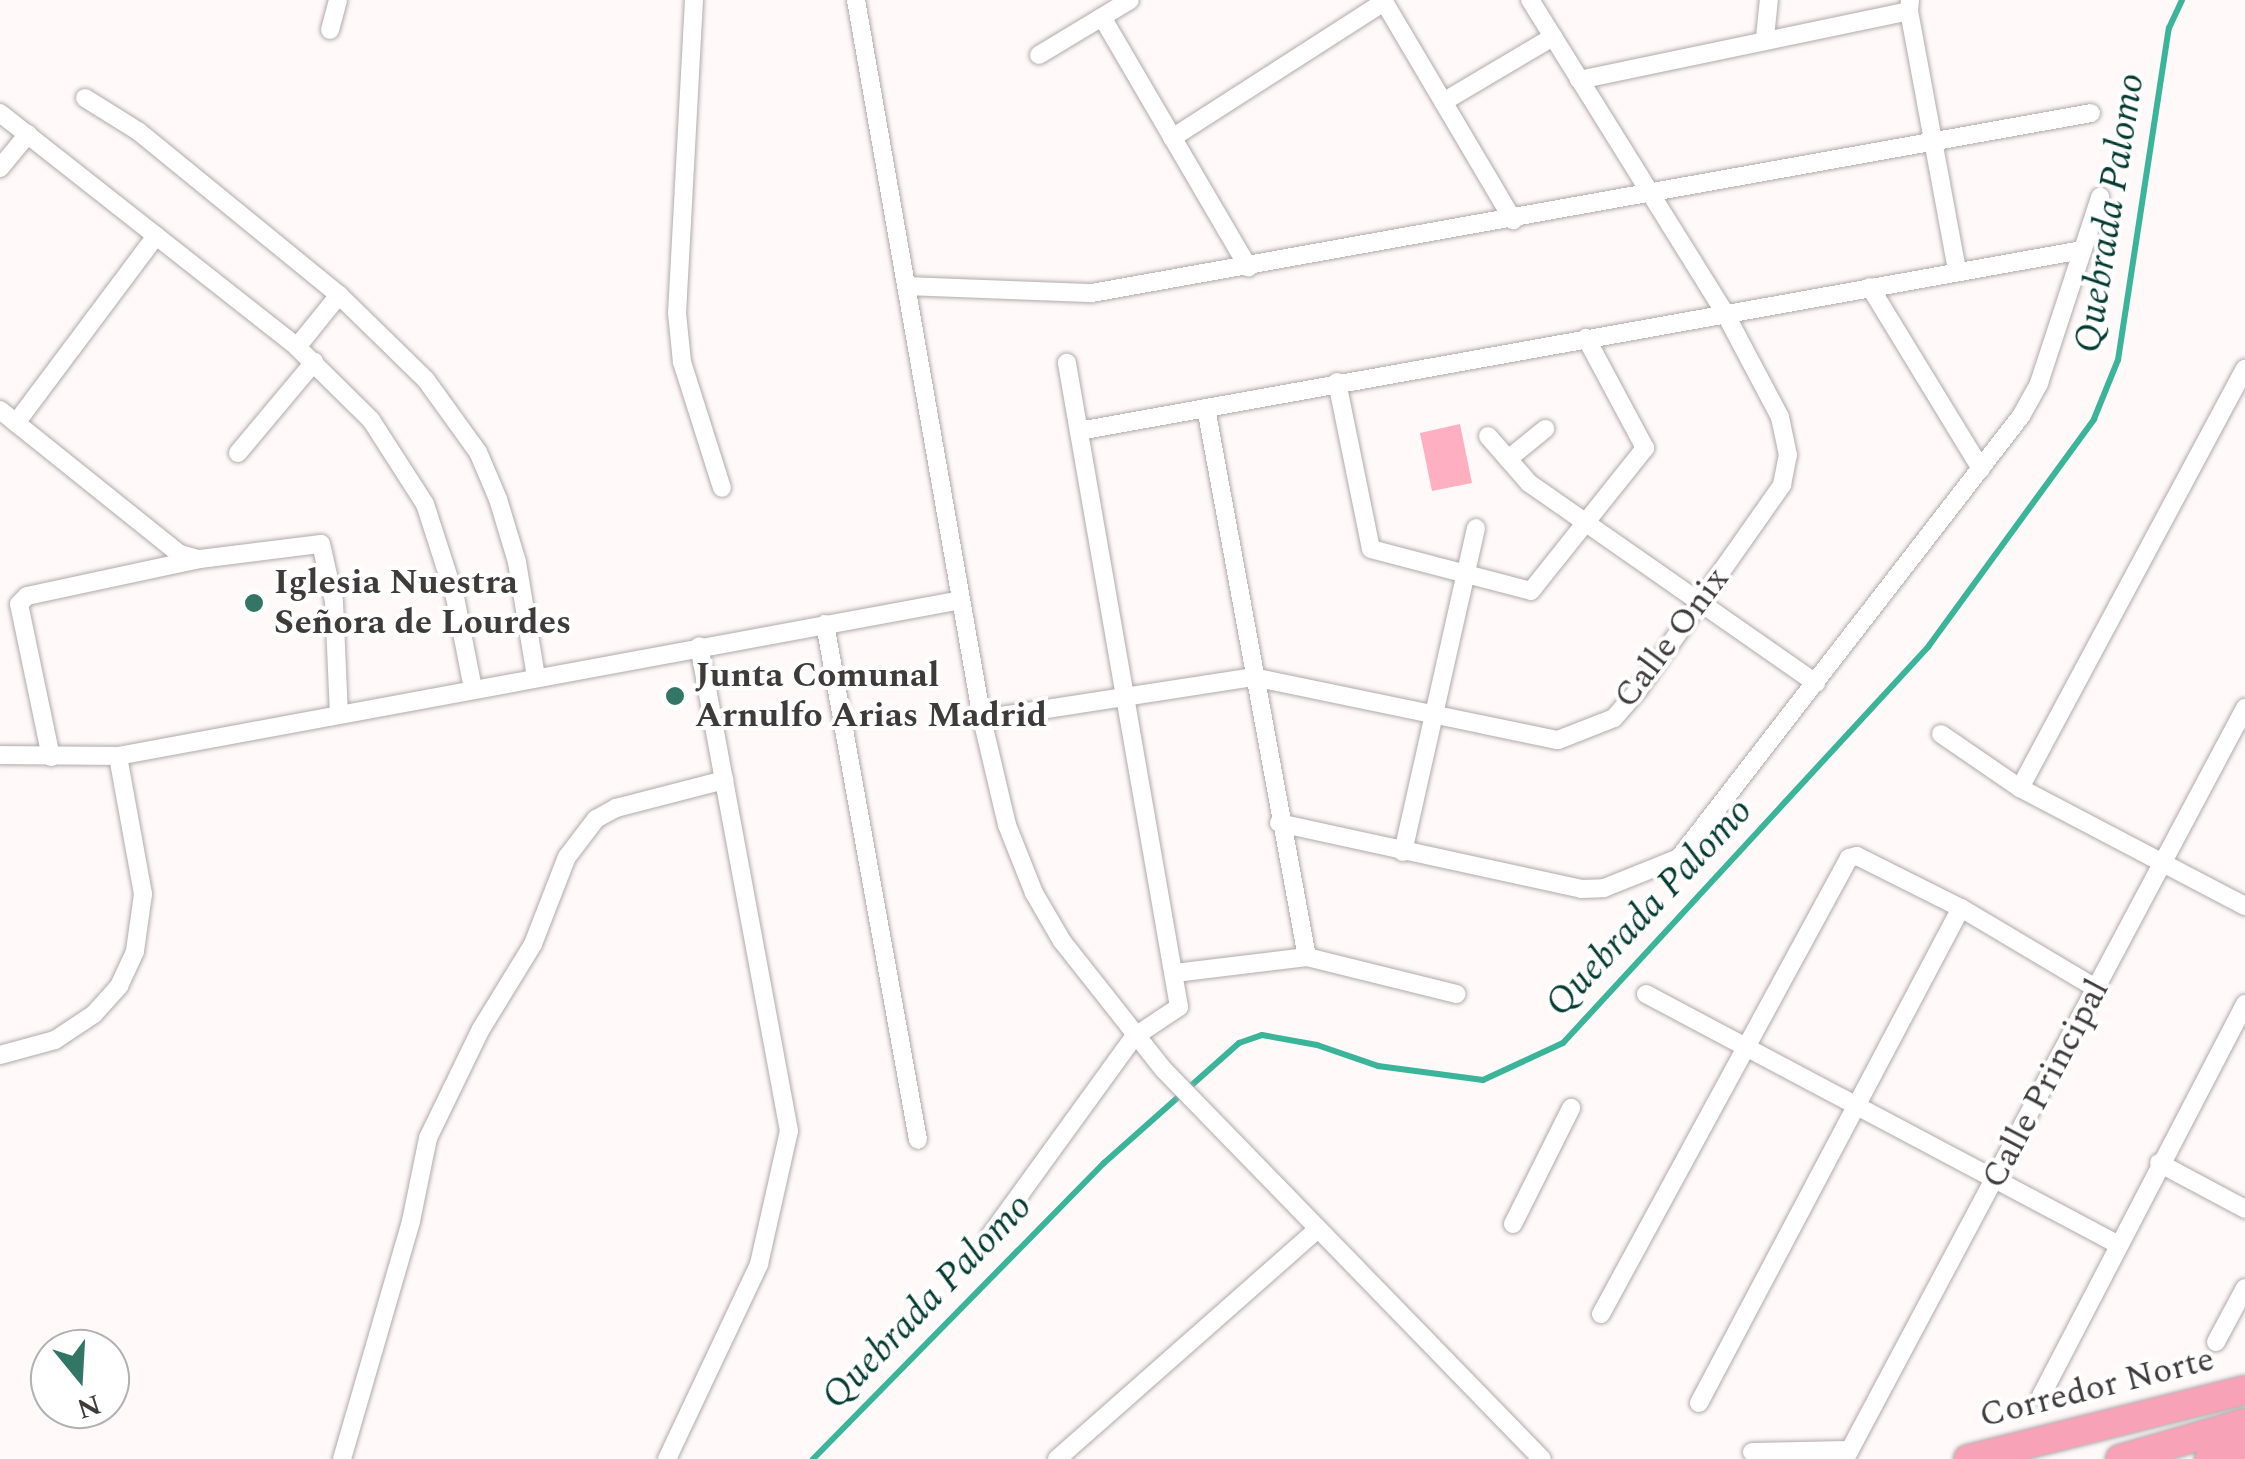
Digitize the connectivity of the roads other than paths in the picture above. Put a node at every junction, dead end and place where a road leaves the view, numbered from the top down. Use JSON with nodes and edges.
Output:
{"nodes":[{"id":1,"x":338,"y":0,"type":"edge"},
{"id":2,"x":694,"y":0,"type":"edge"},
{"id":3,"x":856,"y":0,"type":"edge"},
{"id":4,"x":1130,"y":0,"type":"edge"},
{"id":5,"x":1530,"y":0,"type":"edge"},
{"id":6,"x":1769,"y":0,"type":"edge"},
{"id":7,"x":1384,"y":1,"type":"edge"},
{"id":8,"x":1909,"y":6,"type":"edge"},
{"id":9,"x":1102,"y":17,"type":"junction"},
{"id":10,"x":330,"y":30,"type":"dead end"},
{"id":11,"x":1553,"y":37,"type":"junction"},
{"id":12,"x":1765,"y":38,"type":"junction"},
{"id":13,"x":1039,"y":55,"type":"dead end"},
{"id":14,"x":1579,"y":80,"type":"junction"},
{"id":15,"x":85,"y":98,"type":"dead end"},
{"id":16,"x":1443,"y":102,"type":"junction"},
{"id":17,"x":0,"y":113,"type":"edge"},
{"id":18,"x":2091,"y":113,"type":"dead end"},
{"id":19,"x":28,"y":134,"type":"junction"},
{"id":20,"x":1172,"y":138,"type":"junction"},
{"id":21,"x":1931,"y":143,"type":"junction"},
{"id":22,"x":0,"y":168,"type":"edge"},
{"id":23,"x":1651,"y":195,"type":"junction"},
{"id":24,"x":2100,"y":198,"type":"dead end"},
{"id":25,"x":1513,"y":220,"type":"junction"},
{"id":26,"x":156,"y":236,"type":"junction"},
{"id":27,"x":2082,"y":250,"type":"junction"},
{"id":28,"x":1248,"y":267,"type":"junction"},
{"id":29,"x":1957,"y":268,"type":"junction"},
{"id":30,"x":908,"y":286,"type":"junction"},
{"id":31,"x":1870,"y":286,"type":"junction"},
{"id":32,"x":339,"y":295,"type":"junction"},
{"id":33,"x":1725,"y":313,"type":"junction"},
{"id":34,"x":1586,"y":338,"type":"junction"},
{"id":35,"x":297,"y":348,"type":"junction"},
{"id":36,"x":314,"y":362,"type":"junction"},
{"id":37,"x":1068,"y":363,"type":"dead end"},
{"id":38,"x":2245,"y":368,"type":"edge"},
{"id":39,"x":1337,"y":382,"type":"junction"},
{"id":40,"x":1206,"y":408,"type":"junction"},
{"id":41,"x":0,"y":410,"type":"edge"},
{"id":42,"x":16,"y":423,"type":"junction"},
{"id":43,"x":1545,"y":429,"type":"dead end"},
{"id":44,"x":1079,"y":431,"type":"junction"},
{"id":45,"x":1488,"y":436,"type":"dead end"},
{"id":46,"x":238,"y":453,"type":"dead end"},
{"id":47,"x":1508,"y":459,"type":"junction"},
{"id":48,"x":1981,"y":470,"type":"junction"},
{"id":49,"x":722,"y":488,"type":"dead end"},
{"id":50,"x":1590,"y":524,"type":"junction"},
{"id":51,"x":1476,"y":528,"type":"dead end"},
{"id":52,"x":200,"y":559,"type":"junction"},
{"id":53,"x":1465,"y":578,"type":"junction"},
{"id":54,"x":961,"y":600,"type":"junction"},
{"id":55,"x":1701,"y":603,"type":"junction"},
{"id":56,"x":825,"y":624,"type":"junction"},
{"id":57,"x":699,"y":646,"type":"junction"},
{"id":58,"x":536,"y":677,"type":"junction"},
{"id":59,"x":1253,"y":677,"type":"junction"},
{"id":60,"x":1816,"y":684,"type":"junction"},
{"id":61,"x":473,"y":689,"type":"junction"},
{"id":62,"x":1124,"y":694,"type":"junction"},
{"id":63,"x":2245,"y":708,"type":"edge"},
{"id":64,"x":339,"y":714,"type":"junction"},
{"id":65,"x":1430,"y":717,"type":"junction"},
{"id":66,"x":982,"y":719,"type":"junction"},
{"id":67,"x":1941,"y":734,"type":"dead end"},
{"id":68,"x":0,"y":755,"type":"edge"},
{"id":69,"x":118,"y":756,"type":"junction"},
{"id":70,"x":51,"y":757,"type":"junction"},
{"id":71,"x":724,"y":780,"type":"junction"},
{"id":72,"x":2020,"y":788,"type":"junction"},
{"id":73,"x":1279,"y":822,"type":"junction"},
{"id":74,"x":1403,"y":852,"type":"junction"},
{"id":75,"x":2164,"y":862,"type":"junction"},
{"id":76,"x":2245,"y":906,"type":"edge"},
{"id":77,"x":1961,"y":908,"type":"junction"},
{"id":78,"x":1307,"y":957,"type":"junction"},
{"id":79,"x":1176,"y":973,"type":"junction"},
{"id":80,"x":2096,"y":988,"type":"junction"},
{"id":81,"x":1457,"y":994,"type":"dead end"},
{"id":82,"x":1646,"y":994,"type":"dead end"},
{"id":83,"x":2245,"y":1004,"type":"edge"},
{"id":84,"x":1134,"y":1036,"type":"junction"},
{"id":85,"x":1743,"y":1046,"type":"junction"},
{"id":86,"x":1,"y":1056,"type":"edge"},
{"id":87,"x":1854,"y":1104,"type":"junction"},
{"id":88,"x":1571,"y":1108,"type":"dead end"},
{"id":89,"x":918,"y":1140,"type":"dead end"},
{"id":90,"x":2159,"y":1163,"type":"junction"},
{"id":91,"x":1994,"y":1182,"type":"junction"},
{"id":92,"x":2245,"y":1209,"type":"edge"},
{"id":93,"x":1514,"y":1224,"type":"dead end"},
{"id":94,"x":1316,"y":1231,"type":"junction"},
{"id":95,"x":990,"y":1237,"type":"dead end"},
{"id":96,"x":2117,"y":1244,"type":"junction"},
{"id":97,"x":2245,"y":1288,"type":"edge"},
{"id":98,"x":1601,"y":1314,"type":"dead end"},
{"id":99,"x":2216,"y":1342,"type":"dead end"},
{"id":100,"x":2245,"y":1390,"type":"edge"},
{"id":101,"x":2040,"y":1396,"type":"dead end"},
{"id":102,"x":1699,"y":1403,"type":"dead end"},
{"id":103,"x":2245,"y":1423,"type":"edge"},
{"id":104,"x":2245,"y":1447,"type":"edge"},
{"id":105,"x":1752,"y":1452,"type":"dead end"},
{"id":106,"x":1848,"y":1454,"type":"edge"},
{"id":107,"x":342,"y":1459,"type":"edge"},
{"id":108,"x":666,"y":1459,"type":"edge"},
{"id":109,"x":1057,"y":1459,"type":"edge"},
{"id":110,"x":1542,"y":1459,"type":"edge"},
{"id":111,"x":1968,"y":1459,"type":"edge"},
{"id":112,"x":2120,"y":1459,"type":"edge"},
{"id":113,"x":2209,"y":1459,"type":"edge"}],
"edges":[{"from":1,"to":10,"type":"street"},
{"from":2,"to":49,"type":"street"},
{"from":3,"to":30,"type":"street"},
{"from":4,"to":9,"type":"street"},
{"from":5,"to":11,"type":"street","name":"Calle Onix"},
{"from":6,"to":12,"type":"street"},
{"from":7,"to":16,"type":"street"},
{"from":7,"to":20,"type":"street"},
{"from":8,"to":12,"type":"street"},
{"from":8,"to":21,"type":"street"},
{"from":9,"to":13,"type":"street"},
{"from":9,"to":20,"type":"street"},
{"from":11,"to":14,"type":"street","name":"Calle Onix"},
{"from":11,"to":16,"type":"street"},
{"from":12,"to":14,"type":"street"},
{"from":14,"to":23,"type":"street","name":"Calle Onix"},
{"from":15,"to":32,"type":"street"},
{"from":16,"to":25,"type":"street"},
{"from":17,"to":19,"type":"street"},
{"from":18,"to":21,"type":"street"},
{"from":19,"to":22,"type":"street"},
{"from":19,"to":26,"type":"street"},
{"from":20,"to":28,"type":"street"},
{"from":21,"to":23,"type":"street"},
{"from":21,"to":29,"type":"street"},
{"from":23,"to":25,"type":"street"},
{"from":23,"to":33,"type":"street","name":"Calle Onix"},
{"from":24,"to":27,"type":"street"},
{"from":25,"to":28,"type":"street"},
{"from":26,"to":35,"type":"street"},
{"from":26,"to":42,"type":"street"},
{"from":27,"to":29,"type":"street"},
{"from":27,"to":48,"type":"street"},
{"from":28,"to":30,"type":"street"},
{"from":29,"to":31,"type":"street"},
{"from":30,"to":54,"type":"street"},
{"from":31,"to":33,"type":"street"},
{"from":31,"to":48,"type":"street"},
{"from":32,"to":35,"type":"street"},
{"from":32,"to":58,"type":"street"},
{"from":33,"to":34,"type":"street"},
{"from":33,"to":55,"type":"street","name":"Calle Onix"},
{"from":34,"to":39,"type":"street"},
{"from":34,"to":50,"type":"street"},
{"from":35,"to":36,"type":"street"},
{"from":36,"to":46,"type":"street"},
{"from":36,"to":61,"type":"street"},
{"from":37,"to":44,"type":"street"},
{"from":38,"to":72,"type":"street"},
{"from":39,"to":40,"type":"street"},
{"from":39,"to":53,"type":"street"},
{"from":40,"to":44,"type":"street"},
{"from":40,"to":59,"type":"street"},
{"from":41,"to":42,"type":"street"},
{"from":42,"to":52,"type":"street"},
{"from":43,"to":47,"type":"street"},
{"from":44,"to":62,"type":"street"},
{"from":45,"to":47,"type":"street"},
{"from":47,"to":50,"type":"street"},
{"from":48,"to":60,"type":"street"},
{"from":50,"to":53,"type":"street"},
{"from":50,"to":55,"type":"street"},
{"from":51,"to":53,"type":"street"},
{"from":52,"to":64,"type":"street"},
{"from":52,"to":70,"type":"street"},
{"from":53,"to":65,"type":"street"},
{"from":54,"to":56,"type":"street"},
{"from":54,"to":66,"type":"street"},
{"from":55,"to":60,"type":"street"},
{"from":55,"to":65,"type":"street","name":"Calle Onix"},
{"from":56,"to":57,"type":"street"},
{"from":56,"to":89,"type":"street"},
{"from":57,"to":58,"type":"street"},
{"from":57,"to":71,"type":"street"},
{"from":58,"to":61,"type":"street"},
{"from":59,"to":62,"type":"street","name":"Calle Onix"},
{"from":59,"to":65,"type":"street","name":"Calle Onix"},
{"from":59,"to":73,"type":"street"},
{"from":60,"to":74,"type":"street"},
{"from":61,"to":64,"type":"street"},
{"from":62,"to":66,"type":"street","name":"Calle Onix"},
{"from":62,"to":79,"type":"street"},
{"from":63,"to":75,"type":"street","name":"Calle Principal"},
{"from":64,"to":69,"type":"street"},
{"from":65,"to":74,"type":"street"},
{"from":66,"to":84,"type":"street"},
{"from":67,"to":72,"type":"street"},
{"from":68,"to":70,"type":"street"},
{"from":69,"to":70,"type":"street"},
{"from":69,"to":86,"type":"street"},
{"from":71,"to":107,"type":"street"},
{"from":71,"to":108,"type":"street"},
{"from":72,"to":75,"type":"street"},
{"from":73,"to":74,"type":"street"},
{"from":73,"to":78,"type":"street"},
{"from":75,"to":76,"type":"street"},
{"from":75,"to":80,"type":"street","name":"Calle Principal"},
{"from":77,"to":80,"type":"street"},
{"from":77,"to":85,"type":"street"},
{"from":77,"to":87,"type":"street"},
{"from":78,"to":79,"type":"street"},
{"from":78,"to":81,"type":"street"},
{"from":79,"to":84,"type":"street"},
{"from":80,"to":91,"type":"street","name":"Calle Principal"},
{"from":82,"to":85,"type":"street"},
{"from":83,"to":90,"type":"street"},
{"from":84,"to":94,"type":"street"},
{"from":84,"to":95,"type":"street"},
{"from":85,"to":87,"type":"street"},
{"from":85,"to":98,"type":"street"},
{"from":87,"to":91,"type":"street"},
{"from":87,"to":102,"type":"street"},
{"from":88,"to":93,"type":"street"},
{"from":90,"to":92,"type":"street"},
{"from":90,"to":96,"type":"street"},
{"from":91,"to":96,"type":"street"},
{"from":91,"to":106,"type":"street","name":"Calle Principal"},
{"from":94,"to":109,"type":"street"},
{"from":94,"to":110,"type":"street"},
{"from":96,"to":101,"type":"street"},
{"from":97,"to":99,"type":"street"},
{"from":100,"to":111,"type":"highway","name":"Corredor Norte"},
{"from":103,"to":112,"type":"highway","name":"Corredor Norte"},
{"from":104,"to":113,"type":"highway"},
{"from":105,"to":106,"type":"street"}]}
